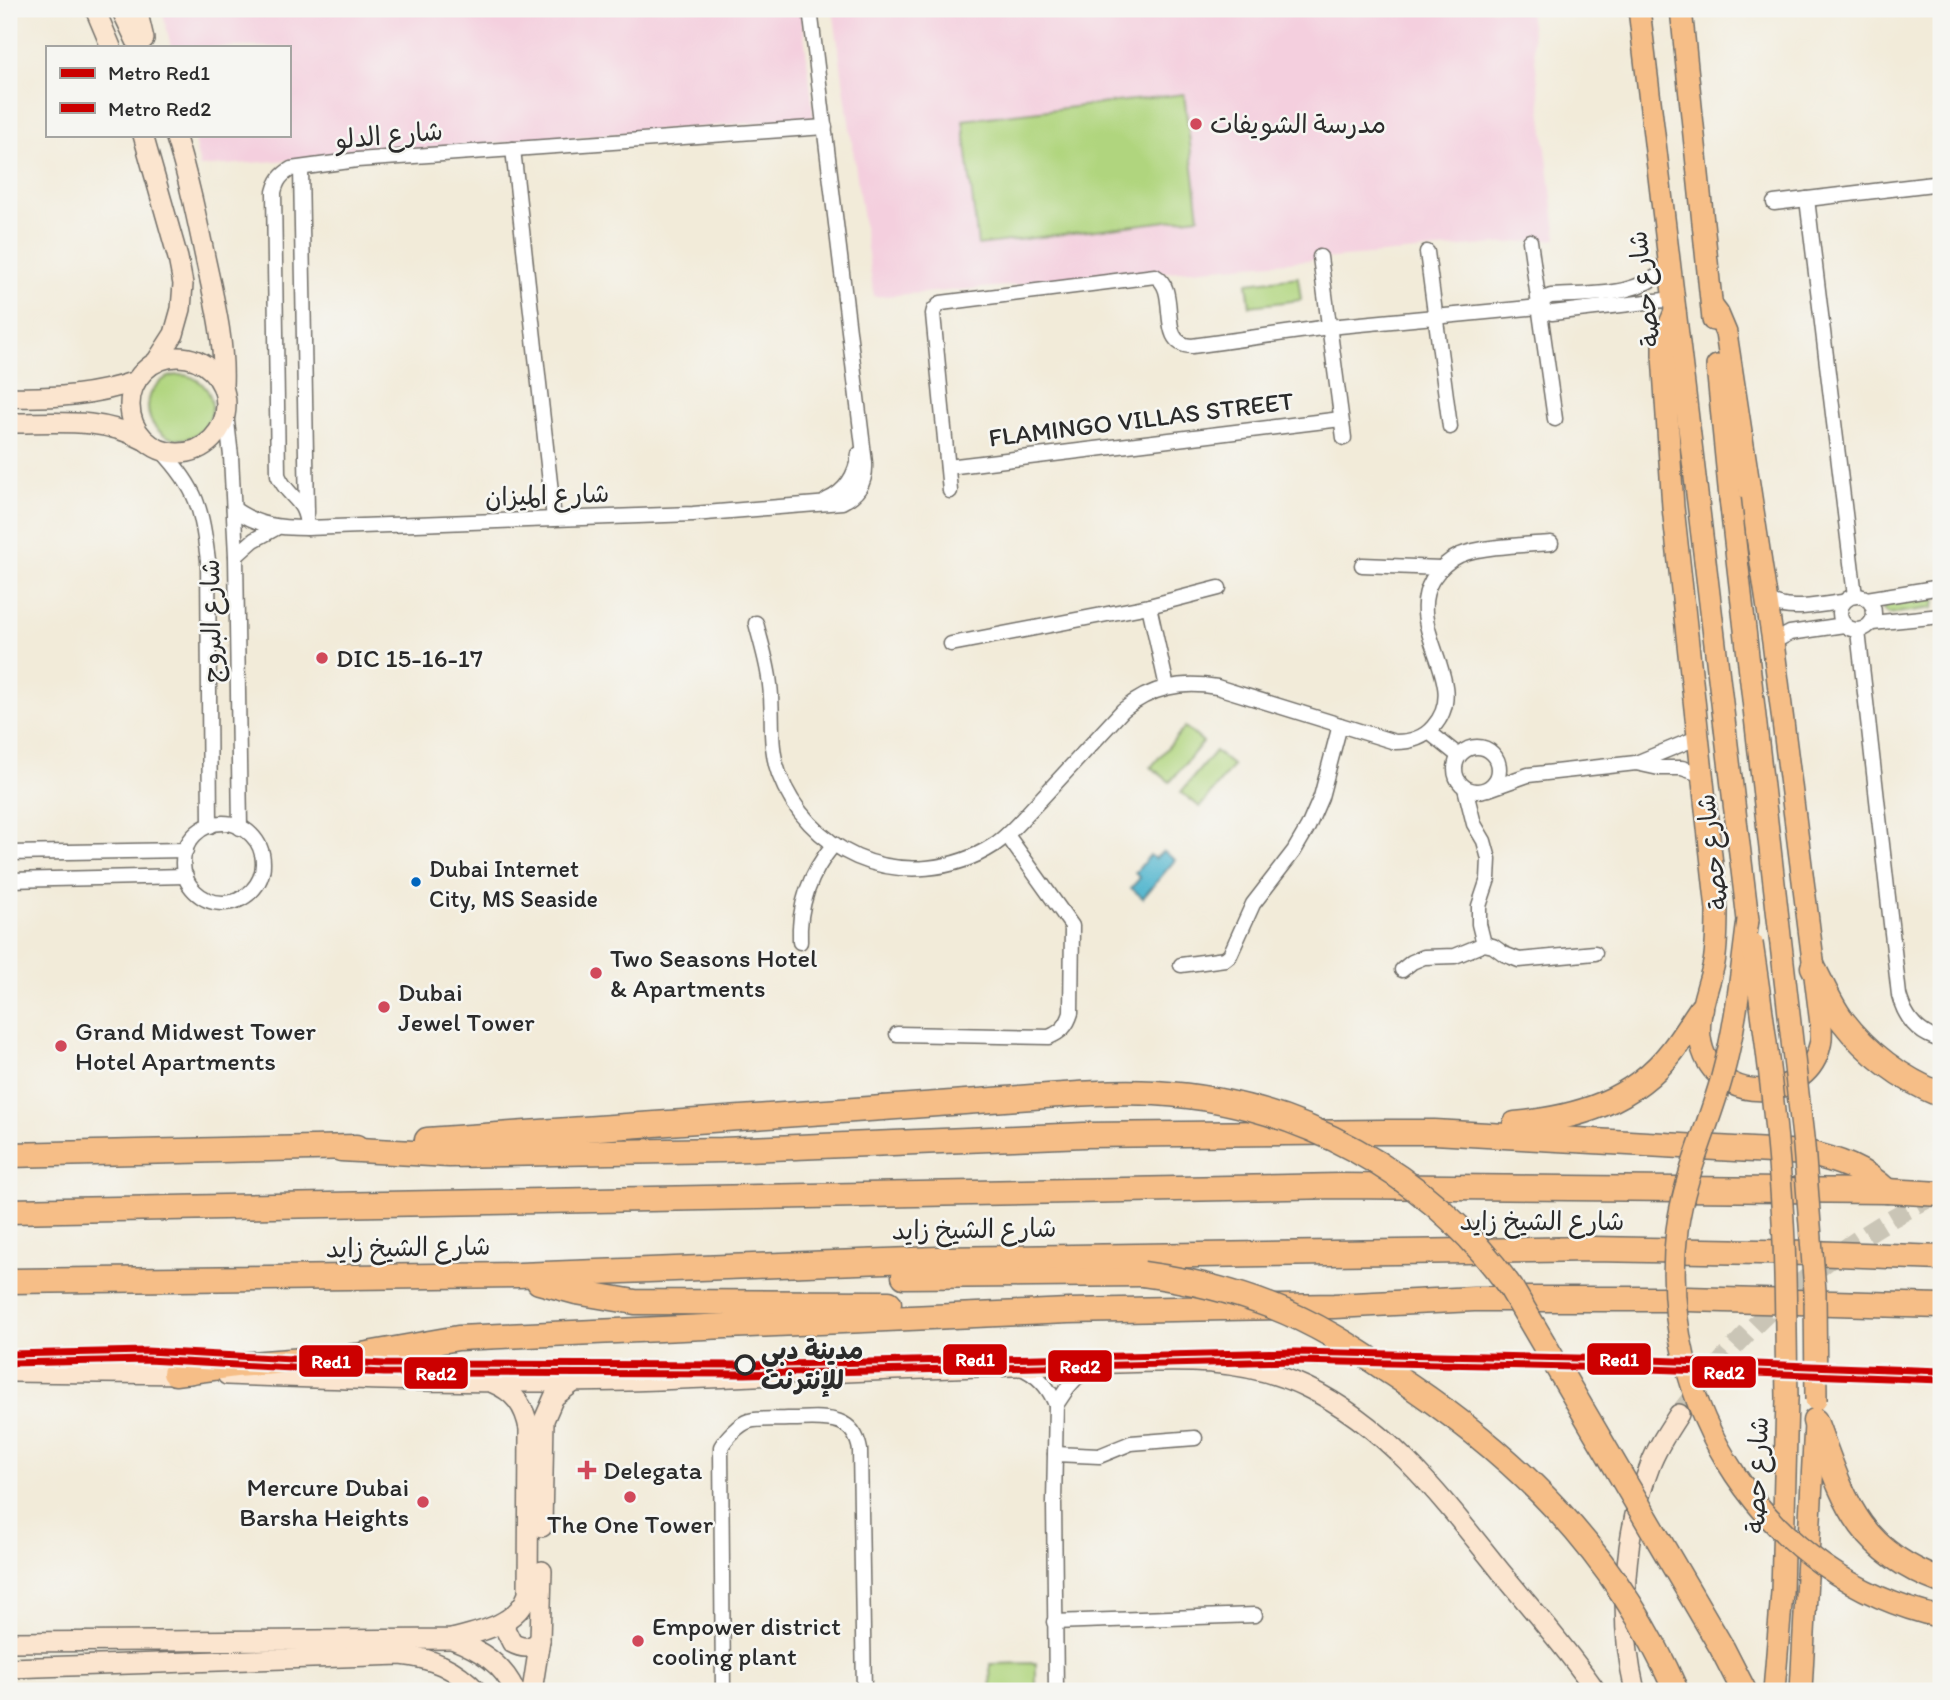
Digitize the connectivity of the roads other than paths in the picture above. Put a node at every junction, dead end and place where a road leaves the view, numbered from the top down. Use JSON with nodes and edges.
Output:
{"nodes":[{"id":1,"x":121,"y":9,"type":"edge"},
{"id":2,"x":137,"y":9,"type":"edge"},
{"id":3,"x":810,"y":9,"type":"edge"},
{"id":4,"x":1639,"y":9,"type":"edge"},
{"id":5,"x":1681,"y":9,"type":"edge"},
{"id":6,"x":95,"y":12,"type":"edge"},
{"id":7,"x":111,"y":46,"type":"edge"},
{"id":8,"x":139,"y":46,"type":"edge"},
{"id":9,"x":146,"y":46,"type":"edge"},
{"id":10,"x":825,"y":127,"type":"junction"},
{"id":11,"x":143,"y":136,"type":"edge"},
{"id":12,"x":175,"y":136,"type":"edge"},
{"id":13,"x":513,"y":149,"type":"junction"},
{"id":14,"x":300,"y":168,"type":"junction"},
{"id":15,"x":1941,"y":183,"type":"edge"},
{"id":16,"x":1807,"y":199,"type":"junction"},
{"id":17,"x":1774,"y":203,"type":"dead end"},
{"id":18,"x":1530,"y":241,"type":"dead end"},
{"id":19,"x":1427,"y":252,"type":"dead end"},
{"id":20,"x":1321,"y":257,"type":"dead end"},
{"id":21,"x":1669,"y":268,"type":"junction"},
{"id":22,"x":1622,"y":298,"type":"junction"},
{"id":23,"x":1674,"y":306,"type":"junction"},
{"id":24,"x":1712,"y":306,"type":"junction"},
{"id":25,"x":1539,"y":307,"type":"junction"},
{"id":26,"x":1435,"y":317,"type":"junction"},
{"id":27,"x":1329,"y":327,"type":"junction"},
{"id":28,"x":156,"y":362,"type":"junction"},
{"id":29,"x":136,"y":381,"type":"junction"},
{"id":30,"x":223,"y":386,"type":"junction"},
{"id":31,"x":9,"y":397,"type":"edge"},
{"id":32,"x":226,"y":414,"type":"junction"},
{"id":33,"x":1341,"y":419,"type":"junction"},
{"id":34,"x":1555,"y":419,"type":"dead end"},
{"id":35,"x":9,"y":423,"type":"edge"},
{"id":36,"x":1450,"y":427,"type":"dead end"},
{"id":37,"x":1344,"y":438,"type":"dead end"},
{"id":38,"x":154,"y":446,"type":"junction"},
{"id":39,"x":948,"y":467,"type":"junction"},
{"id":40,"x":950,"y":491,"type":"dead end"},
{"id":41,"x":234,"y":509,"type":"junction"},
{"id":42,"x":554,"y":519,"type":"junction"},
{"id":43,"x":307,"y":521,"type":"junction"},
{"id":44,"x":276,"y":528,"type":"junction"},
{"id":45,"x":1550,"y":543,"type":"dead end"},
{"id":46,"x":236,"y":556,"type":"junction"},
{"id":47,"x":1362,"y":565,"type":"dead end"},
{"id":48,"x":1441,"y":568,"type":"junction"},
{"id":49,"x":1941,"y":587,"type":"edge"},
{"id":50,"x":1219,"y":588,"type":"dead end"},
{"id":51,"x":1766,"y":599,"type":"junction"},
{"id":52,"x":1855,"y":599,"type":"junction"},
{"id":53,"x":1149,"y":606,"type":"junction"},
{"id":54,"x":1941,"y":616,"type":"edge"},
{"id":55,"x":756,"y":623,"type":"dead end"},
{"id":56,"x":1872,"y":623,"type":"junction"},
{"id":57,"x":1851,"y":628,"type":"junction"},
{"id":58,"x":1773,"y":642,"type":"junction"},
{"id":59,"x":951,"y":644,"type":"dead end"},
{"id":60,"x":1167,"y":687,"type":"junction"},
{"id":61,"x":1340,"y":725,"type":"junction"},
{"id":62,"x":1429,"y":732,"type":"junction"},
{"id":63,"x":1699,"y":737,"type":"junction"},
{"id":64,"x":1459,"y":756,"type":"junction"},
{"id":65,"x":1497,"y":758,"type":"junction"},
{"id":66,"x":1636,"y":763,"type":"junction"},
{"id":67,"x":1528,"y":775,"type":"junction"},
{"id":68,"x":1703,"y":775,"type":"junction"},
{"id":69,"x":1465,"y":788,"type":"junction"},
{"id":70,"x":1486,"y":790,"type":"junction"},
{"id":71,"x":1473,"y":814,"type":"junction"},
{"id":72,"x":210,"y":826,"type":"junction"},
{"id":73,"x":240,"y":828,"type":"junction"},
{"id":74,"x":1007,"y":835,"type":"junction"},
{"id":75,"x":834,"y":845,"type":"junction"},
{"id":76,"x":186,"y":850,"type":"junction"},
{"id":77,"x":9,"y":853,"type":"edge"},
{"id":78,"x":186,"y":876,"type":"junction"},
{"id":79,"x":9,"y":880,"type":"edge"},
{"id":80,"x":1748,"y":920,"type":"junction"},
{"id":81,"x":800,"y":942,"type":"dead end"},
{"id":82,"x":1484,"y":944,"type":"junction"},
{"id":83,"x":1595,"y":953,"type":"dead end"},
{"id":84,"x":1181,"y":965,"type":"dead end"},
{"id":85,"x":1813,"y":967,"type":"junction"},
{"id":86,"x":1402,"y":970,"type":"dead end"},
{"id":87,"x":1700,"y":1009,"type":"junction"},
{"id":88,"x":897,"y":1034,"type":"dead end"},
{"id":89,"x":1941,"y":1040,"type":"edge"},
{"id":90,"x":1941,"y":1095,"type":"edge"},
{"id":91,"x":1434,"y":1132,"type":"junction"},
{"id":92,"x":341,"y":1149,"type":"junction"},
{"id":93,"x":9,"y":1155,"type":"edge"},
{"id":94,"x":1887,"y":1191,"type":"junction"},
{"id":95,"x":1941,"y":1194,"type":"edge"},
{"id":96,"x":9,"y":1211,"type":"edge"},
{"id":97,"x":1941,"y":1258,"type":"edge"},
{"id":98,"x":810,"y":1264,"type":"junction"},
{"id":99,"x":519,"y":1275,"type":"junction"},
{"id":100,"x":9,"y":1281,"type":"edge"},
{"id":101,"x":1896,"y":1305,"type":"junction"},
{"id":102,"x":1941,"y":1306,"type":"edge"},
{"id":103,"x":1068,"y":1311,"type":"junction"},
{"id":104,"x":1941,"y":1312,"type":"edge"},
{"id":105,"x":1097,"y":1364,"type":"junction"},
{"id":106,"x":1015,"y":1365,"type":"junction"},
{"id":107,"x":9,"y":1372,"type":"edge"},
{"id":108,"x":175,"y":1373,"type":"junction"},
{"id":109,"x":492,"y":1382,"type":"junction"},
{"id":110,"x":574,"y":1382,"type":"junction"},
{"id":111,"x":1056,"y":1409,"type":"junction"},
{"id":112,"x":1816,"y":1410,"type":"junction"},
{"id":113,"x":1679,"y":1414,"type":"tunnel mouth"},
{"id":114,"x":1195,"y":1438,"type":"dead end"},
{"id":115,"x":1055,"y":1454,"type":"junction"},
{"id":116,"x":1941,"y":1581,"type":"edge"},
{"id":117,"x":1255,"y":1615,"type":"dead end"},
{"id":118,"x":1941,"y":1617,"type":"edge"},
{"id":119,"x":506,"y":1621,"type":"junction"},
{"id":120,"x":1054,"y":1622,"type":"junction"},
{"id":121,"x":452,"y":1639,"type":"junction"},
{"id":122,"x":540,"y":1640,"type":"junction"},
{"id":123,"x":9,"y":1642,"type":"edge"},
{"id":124,"x":9,"y":1668,"type":"edge"},
{"id":125,"x":477,"y":1691,"type":"edge"},
{"id":126,"x":516,"y":1691,"type":"edge"},
{"id":127,"x":532,"y":1691,"type":"edge"},
{"id":128,"x":723,"y":1691,"type":"edge"},
{"id":129,"x":864,"y":1691,"type":"edge"},
{"id":130,"x":1056,"y":1691,"type":"edge"},
{"id":131,"x":1596,"y":1691,"type":"edge"},
{"id":132,"x":1635,"y":1691,"type":"edge"},
{"id":133,"x":1676,"y":1691,"type":"edge"},
{"id":134,"x":1744,"y":1691,"type":"edge"},
{"id":135,"x":1774,"y":1691,"type":"edge"},
{"id":136,"x":1801,"y":1691,"type":"edge"}],
"edges":[{"from":1,"to":8,"type":"street"},
{"from":2,"to":9,"type":"street"},
{"from":3,"to":10,"type":"street","name":"شارع الميزان"},
{"from":4,"to":21,"type":"main road","name":"شارع حصة"},
{"from":5,"to":24,"type":"main road"},
{"from":6,"to":7,"type":"street"},
{"from":10,"to":13,"type":"street","name":"شارع الدلو"},
{"from":10,"to":42,"type":"street","name":"شارع الميزان"},
{"from":11,"to":28,"type":"street"},
{"from":12,"to":30,"type":"street"},
{"from":13,"to":14,"type":"street","name":"شارع الدلو"},
{"from":13,"to":42,"type":"street"},
{"from":14,"to":43,"type":"street"},
{"from":14,"to":43,"type":"street","name":"شارع الدلو"},
{"from":15,"to":16,"type":"street"},
{"from":16,"to":17,"type":"street"},
{"from":16,"to":52,"type":"street"},
{"from":18,"to":25,"type":"street"},
{"from":19,"to":26,"type":"street"},
{"from":20,"to":27,"type":"street"},
{"from":21,"to":22,"type":"street"},
{"from":21,"to":23,"type":"main road","name":"شارع حصة"},
{"from":22,"to":23,"type":"street"},
{"from":22,"to":25,"type":"street"},
{"from":23,"to":63,"type":"main road"},
{"from":23,"to":80,"type":"main road","name":"شارع حصة"},
{"from":24,"to":51,"type":"main road"},
{"from":24,"to":112,"type":"main road","bridge":true},
{"from":25,"to":26,"type":"street"},
{"from":25,"to":34,"type":"street"},
{"from":26,"to":27,"type":"street"},
{"from":26,"to":36,"type":"street"},
{"from":27,"to":33,"type":"street"},
{"from":27,"to":39,"type":"street"},
{"from":28,"to":29,"type":"street"},
{"from":28,"to":30,"type":"street"},
{"from":29,"to":31,"type":"street"},
{"from":29,"to":38,"type":"street"},
{"from":30,"to":32,"type":"street"},
{"from":32,"to":38,"type":"street"},
{"from":32,"to":41,"type":"street","name":"شارع البروج"},
{"from":33,"to":37,"type":"street"},
{"from":33,"to":39,"type":"street","name":"FLAMINGO VILLAS STREET"},
{"from":35,"to":38,"type":"street"},
{"from":38,"to":72,"type":"street","name":"شارع البروج"},
{"from":39,"to":40,"type":"street"},
{"from":41,"to":44,"type":"street","name":"شارع الميزان"},
{"from":41,"to":46,"type":"street","name":"شارع البروج"},
{"from":42,"to":43,"type":"street","name":"شارع الميزان"},
{"from":43,"to":44,"type":"street","name":"شارع الميزان"},
{"from":44,"to":46,"type":"street"},
{"from":45,"to":48,"type":"street"},
{"from":46,"to":73,"type":"street","name":"شارع البروج"},
{"from":47,"to":48,"type":"street"},
{"from":48,"to":62,"type":"street"},
{"from":49,"to":52,"type":"street"},
{"from":50,"to":53,"type":"street"},
{"from":51,"to":52,"type":"street"},
{"from":51,"to":58,"type":"main road"},
{"from":52,"to":56,"type":"street"},
{"from":52,"to":57,"type":"street"},
{"from":53,"to":59,"type":"street"},
{"from":53,"to":60,"type":"street"},
{"from":54,"to":56,"type":"street"},
{"from":55,"to":75,"type":"street"},
{"from":56,"to":57,"type":"street"},
{"from":57,"to":58,"type":"street"},
{"from":57,"to":89,"type":"street"},
{"from":58,"to":85,"type":"main road"},
{"from":60,"to":61,"type":"street"},
{"from":60,"to":74,"type":"street"},
{"from":61,"to":62,"type":"street"},
{"from":61,"to":84,"type":"street"},
{"from":62,"to":64,"type":"street"},
{"from":63,"to":66,"type":"street"},
{"from":63,"to":68,"type":"main road"},
{"from":64,"to":65,"type":"street"},
{"from":64,"to":69,"type":"street"},
{"from":65,"to":67,"type":"street"},
{"from":65,"to":70,"type":"street"},
{"from":66,"to":67,"type":"street"},
{"from":66,"to":68,"type":"street"},
{"from":67,"to":70,"type":"street"},
{"from":68,"to":87,"type":"main road"},
{"from":69,"to":70,"type":"street"},
{"from":69,"to":71,"type":"street"},
{"from":70,"to":71,"type":"street"},
{"from":71,"to":82,"type":"street"},
{"from":72,"to":73,"type":"street"},
{"from":72,"to":76,"type":"street"},
{"from":73,"to":78,"type":"street"},
{"from":74,"to":75,"type":"street"},
{"from":74,"to":88,"type":"street"},
{"from":75,"to":81,"type":"street"},
{"from":76,"to":77,"type":"street"},
{"from":76,"to":78,"type":"street"},
{"from":78,"to":79,"type":"street"},
{"from":80,"to":118,"type":"main road","bridge":true},
{"from":80,"to":135,"type":"main road","name":"شارع حصة","bridge":true},
{"from":82,"to":83,"type":"street"},
{"from":82,"to":86,"type":"street"},
{"from":85,"to":87,"type":"main road"},
{"from":85,"to":90,"type":"highway"},
{"from":87,"to":91,"type":"highway"},
{"from":91,"to":92,"type":"highway"},
{"from":91,"to":94,"type":"highway"},
{"from":92,"to":93,"type":"highway"},
{"from":92,"to":134,"type":"highway","bridge":true},
{"from":94,"to":95,"type":"highway","name":"شارع الشيخ زايد"},
{"from":94,"to":96,"type":"highway","name":"شارع الشيخ زايد"},
{"from":97,"to":98,"type":"highway","name":"شارع الشيخ زايد"},
{"from":98,"to":99,"type":"highway","name":"شارع الشيخ زايد"},
{"from":98,"to":133,"type":"highway","bridge":true},
{"from":99,"to":100,"type":"highway","name":"شارع الشيخ زايد"},
{"from":99,"to":103,"type":"highway"},
{"from":101,"to":102,"type":"highway"},
{"from":101,"to":103,"type":"highway"},
{"from":101,"to":104,"type":"highway"},
{"from":103,"to":108,"type":"highway"},
{"from":105,"to":106,"type":"street"},
{"from":105,"to":111,"type":"street"},
{"from":105,"to":131,"type":"street"},
{"from":106,"to":110,"type":"street"},
{"from":106,"to":111,"type":"street"},
{"from":107,"to":108,"type":"street"},
{"from":108,"to":109,"type":"street"},
{"from":109,"to":110,"type":"street"},
{"from":109,"to":119,"type":"street"},
{"from":110,"to":122,"type":"street"},
{"from":111,"to":115,"type":"street"},
{"from":112,"to":116,"type":"highway"},
{"from":112,"to":136,"type":"main road"},
{"from":113,"to":132,"type":"street"},
{"from":114,"to":115,"type":"street"},
{"from":115,"to":120,"type":"street"},
{"from":117,"to":120,"type":"street"},
{"from":119,"to":121,"type":"street"},
{"from":119,"to":122,"type":"street"},
{"from":120,"to":130,"type":"street"},
{"from":121,"to":123,"type":"street"},
{"from":121,"to":126,"type":"street"},
{"from":122,"to":127,"type":"street"},
{"from":124,"to":125,"type":"street"},
{"from":128,"to":129,"type":"street"}]}
